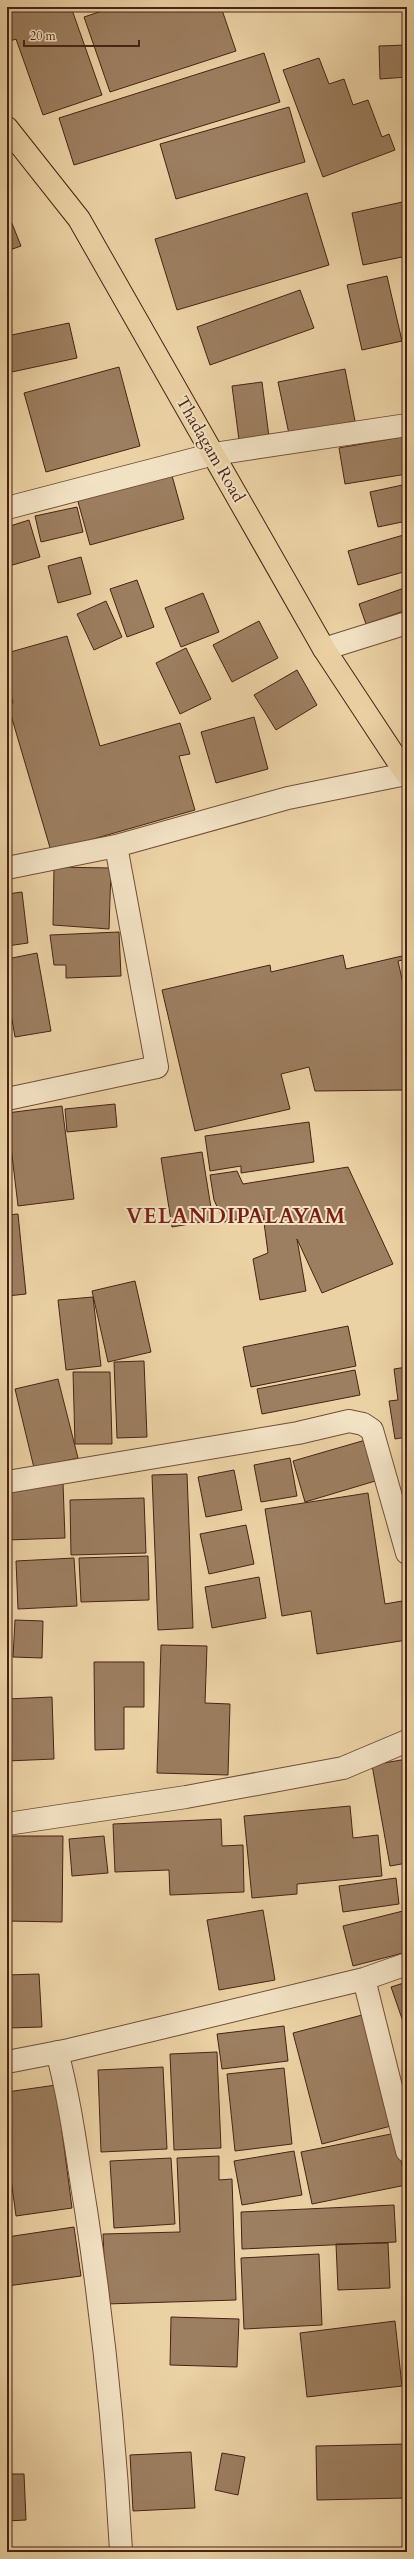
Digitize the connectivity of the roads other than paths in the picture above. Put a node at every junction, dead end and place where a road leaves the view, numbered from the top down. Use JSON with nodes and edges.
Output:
{"nodes":[{"id":1,"x":7,"y":128,"type":"edge"},
{"id":2,"x":407,"y":425,"type":"edge"},
{"id":3,"x":214,"y":454,"type":"junction"},
{"id":4,"x":7,"y":508,"type":"edge"},
{"id":5,"x":407,"y":623,"type":"edge"},
{"id":6,"x":324,"y":649,"type":"junction"},
{"id":7,"x":407,"y":774,"type":"edge"},
{"id":8,"x":116,"y":846,"type":"junction"},
{"id":9,"x":7,"y":868,"type":"edge"},
{"id":10,"x":7,"y":1099,"type":"edge"},
{"id":11,"x":7,"y":1482,"type":"edge"},
{"id":12,"x":407,"y":1553,"type":"edge"},
{"id":13,"x":407,"y":1741,"type":"edge"},
{"id":14,"x":7,"y":1824,"type":"edge"},
{"id":15,"x":407,"y":1964,"type":"edge"},
{"id":16,"x":364,"y":1979,"type":"junction"},
{"id":17,"x":57,"y":2052,"type":"junction"},
{"id":18,"x":7,"y":2062,"type":"edge"},
{"id":19,"x":407,"y":2152,"type":"edge"},
{"id":20,"x":121,"y":2552,"type":"edge"}],
"edges":[{"from":1,"to":3,"type":"main road","name":"Thadagam Road"},
{"from":2,"to":3,"type":"street"},
{"from":3,"to":4,"type":"street"},
{"from":3,"to":6,"type":"main road","name":"Thadagam Road"},
{"from":5,"to":6,"type":"street"},
{"from":6,"to":7,"type":"main road","name":"Thadagam Road"},
{"from":7,"to":8,"type":"street"},
{"from":8,"to":9,"type":"street"},
{"from":8,"to":10,"type":"street"},
{"from":11,"to":12,"type":"street"},
{"from":13,"to":14,"type":"street"},
{"from":15,"to":16,"type":"street"},
{"from":16,"to":17,"type":"street"},
{"from":16,"to":19,"type":"street"},
{"from":17,"to":18,"type":"street"},
{"from":17,"to":20,"type":"street"}]}
